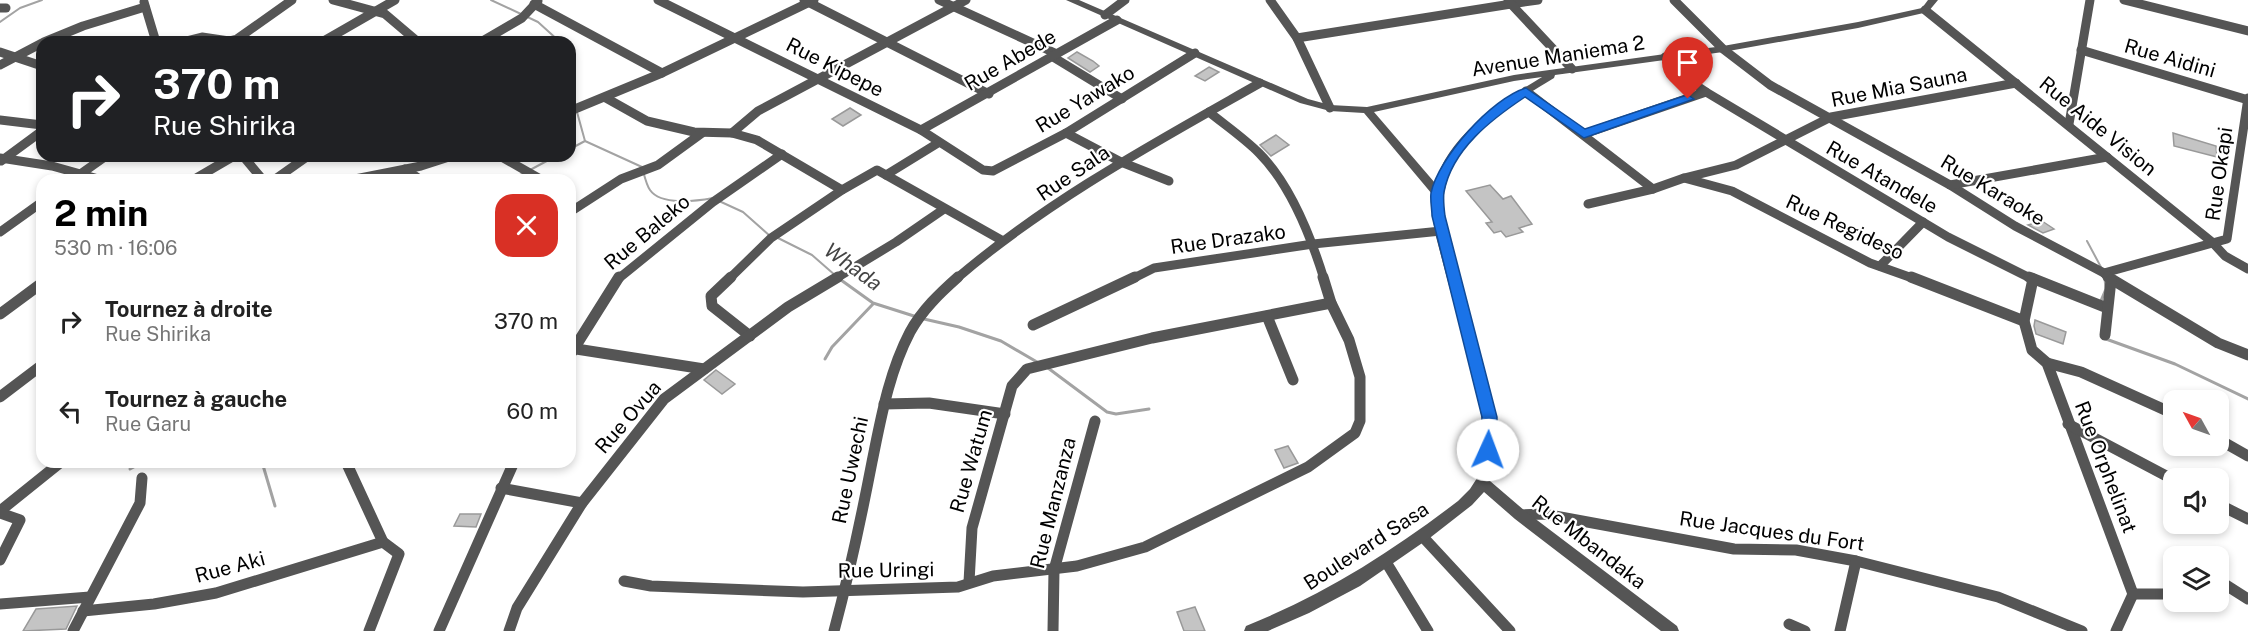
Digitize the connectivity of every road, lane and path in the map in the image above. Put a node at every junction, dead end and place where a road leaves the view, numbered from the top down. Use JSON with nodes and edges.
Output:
{"nodes":[{"id":1,"x":292,"y":0,"type":"edge"},
{"id":2,"x":333,"y":0,"type":"edge"},
{"id":3,"x":395,"y":0,"type":"edge"},
{"id":4,"x":658,"y":0,"type":"edge"},
{"id":5,"x":939,"y":0,"type":"edge"},
{"id":6,"x":966,"y":0,"type":"edge"},
{"id":7,"x":1071,"y":0,"type":"edge"},
{"id":8,"x":1125,"y":0,"type":"edge"},
{"id":9,"x":1260,"y":0,"type":"edge"},
{"id":10,"x":1538,"y":0,"type":"edge"},
{"id":11,"x":1674,"y":0,"type":"edge"},
{"id":12,"x":1933,"y":0,"type":"edge"},
{"id":13,"x":2090,"y":0,"type":"edge"},
{"id":14,"x":2124,"y":0,"type":"edge"},
{"id":15,"x":809,"y":1,"type":"edge"},
{"id":16,"x":537,"y":2,"type":"edge"},
{"id":17,"x":1509,"y":2,"type":"edge"},
{"id":18,"x":1272,"y":3,"type":"edge"},
{"id":19,"x":144,"y":4,"type":"edge"},
{"id":20,"x":954,"y":6,"type":"junction"},
{"id":21,"x":1925,"y":10,"type":"junction"},
{"id":22,"x":377,"y":11,"type":"junction"},
{"id":23,"x":1105,"y":15,"type":"junction"},
{"id":24,"x":1117,"y":20,"type":"junction"},
{"id":25,"x":2248,"y":31,"type":"edge"},
{"id":26,"x":58,"y":36,"type":"edge"},
{"id":27,"x":154,"y":36,"type":"edge"},
{"id":28,"x":241,"y":36,"type":"edge"},
{"id":29,"x":333,"y":36,"type":"edge"},
{"id":30,"x":411,"y":36,"type":"edge"},
{"id":31,"x":490,"y":36,"type":"edge"},
{"id":32,"x":739,"y":38,"type":"junction"},
{"id":33,"x":1297,"y":38,"type":"junction"},
{"id":34,"x":887,"y":41,"type":"junction"},
{"id":35,"x":36,"y":45,"type":"edge"},
{"id":36,"x":1724,"y":49,"type":"junction"},
{"id":37,"x":2081,"y":50,"type":"junction"},
{"id":38,"x":0,"y":52,"type":"edge"},
{"id":39,"x":1195,"y":53,"type":"junction"},
{"id":40,"x":1055,"y":56,"type":"junction"},
{"id":41,"x":12,"y":57,"type":"junction"},
{"id":42,"x":1665,"y":57,"type":"junction"},
{"id":43,"x":0,"y":64,"type":"edge"},
{"id":44,"x":36,"y":64,"type":"edge"},
{"id":45,"x":1572,"y":69,"type":"junction"},
{"id":46,"x":662,"y":73,"type":"junction"},
{"id":47,"x":1556,"y":73,"type":"junction"},
{"id":48,"x":817,"y":81,"type":"junction"},
{"id":49,"x":1260,"y":82,"type":"junction"},
{"id":50,"x":2016,"y":83,"type":"junction"},
{"id":51,"x":1526,"y":91,"type":"junction"},
{"id":52,"x":1706,"y":93,"type":"junction"},
{"id":53,"x":989,"y":94,"type":"junction"},
{"id":54,"x":606,"y":98,"type":"junction"},
{"id":55,"x":1122,"y":99,"type":"junction"},
{"id":56,"x":2248,"y":99,"type":"edge"},
{"id":57,"x":1330,"y":108,"type":"junction"},
{"id":58,"x":576,"y":110,"type":"edge"},
{"id":59,"x":1367,"y":110,"type":"junction"},
{"id":60,"x":1209,"y":112,"type":"junction"},
{"id":61,"x":1831,"y":117,"type":"junction"},
{"id":62,"x":0,"y":120,"type":"edge"},
{"id":63,"x":36,"y":124,"type":"edge"},
{"id":64,"x":2069,"y":124,"type":"junction"},
{"id":65,"x":921,"y":130,"type":"junction"},
{"id":66,"x":702,"y":133,"type":"junction"},
{"id":67,"x":732,"y":133,"type":"junction"},
{"id":68,"x":1066,"y":133,"type":"junction"},
{"id":69,"x":1584,"y":134,"type":"junction"},
{"id":70,"x":36,"y":135,"type":"edge"},
{"id":71,"x":1783,"y":140,"type":"junction"},
{"id":72,"x":938,"y":143,"type":"junction"},
{"id":73,"x":782,"y":154,"type":"junction"},
{"id":74,"x":2107,"y":157,"type":"junction"},
{"id":75,"x":2,"y":160,"type":"edge"},
{"id":76,"x":98,"y":162,"type":"edge"},
{"id":77,"x":224,"y":162,"type":"edge"},
{"id":78,"x":248,"y":162,"type":"edge"},
{"id":79,"x":300,"y":162,"type":"edge"},
{"id":80,"x":419,"y":162,"type":"edge"},
{"id":81,"x":511,"y":162,"type":"edge"},
{"id":82,"x":1120,"y":162,"type":"junction"},
{"id":83,"x":401,"y":170,"type":"junction"},
{"id":84,"x":993,"y":171,"type":"joint"},
{"id":85,"x":81,"y":174,"type":"joint"},
{"id":86,"x":203,"y":174,"type":"edge"},
{"id":87,"x":258,"y":174,"type":"edge"},
{"id":88,"x":282,"y":174,"type":"edge"},
{"id":89,"x":381,"y":174,"type":"edge"},
{"id":90,"x":394,"y":174,"type":"edge"},
{"id":91,"x":409,"y":174,"type":"edge"},
{"id":92,"x":532,"y":174,"type":"edge"},
{"id":93,"x":2237,"y":174,"type":"junction"},
{"id":94,"x":885,"y":175,"type":"junction"},
{"id":95,"x":2248,"y":177,"type":"edge"},
{"id":96,"x":1684,"y":178,"type":"junction"},
{"id":97,"x":1169,"y":181,"type":"dead end"},
{"id":98,"x":1950,"y":185,"type":"junction"},
{"id":99,"x":1653,"y":189,"type":"junction"},
{"id":100,"x":842,"y":190,"type":"junction"},
{"id":101,"x":1438,"y":193,"type":"junction"},
{"id":102,"x":1588,"y":204,"type":"dead end"},
{"id":103,"x":36,"y":206,"type":"edge"},
{"id":104,"x":576,"y":208,"type":"edge"},
{"id":105,"x":944,"y":209,"type":"junction"},
{"id":106,"x":1923,"y":222,"type":"junction"},
{"id":107,"x":1441,"y":231,"type":"junction"},
{"id":108,"x":0,"y":232,"type":"edge"},
{"id":109,"x":1003,"y":241,"type":"junction"},
{"id":110,"x":2212,"y":242,"type":"junction"},
{"id":111,"x":1313,"y":244,"type":"junction"},
{"id":112,"x":1880,"y":266,"type":"junction"},
{"id":113,"x":2248,"y":269,"type":"edge"},
{"id":114,"x":2108,"y":276,"type":"junction"},
{"id":115,"x":2033,"y":279,"type":"junction"},
{"id":116,"x":36,"y":287,"type":"edge"},
{"id":117,"x":1331,"y":303,"type":"junction"},
{"id":118,"x":2101,"y":306,"type":"junction"},
{"id":119,"x":0,"y":314,"type":"edge"},
{"id":120,"x":1267,"y":316,"type":"junction"},
{"id":121,"x":919,"y":318,"type":"joint"},
{"id":122,"x":2024,"y":321,"type":"junction"},
{"id":123,"x":1033,"y":325,"type":"dead end"},
{"id":124,"x":2105,"y":335,"type":"dead end"},
{"id":125,"x":750,"y":336,"type":"junction"},
{"id":126,"x":576,"y":343,"type":"edge"},
{"id":127,"x":576,"y":352,"type":"edge"},
{"id":128,"x":2248,"y":355,"type":"edge"},
{"id":129,"x":2047,"y":363,"type":"junction"},
{"id":130,"x":36,"y":369,"type":"edge"},
{"id":131,"x":704,"y":369,"type":"junction"},
{"id":132,"x":1293,"y":380,"type":"dead end"},
{"id":133,"x":0,"y":397,"type":"edge"},
{"id":134,"x":884,"y":404,"type":"junction"},
{"id":135,"x":2163,"y":409,"type":"edge"},
{"id":136,"x":1005,"y":414,"type":"junction"},
{"id":137,"x":1095,"y":421,"type":"dead end"},
{"id":138,"x":2068,"y":424,"type":"junction"},
{"id":139,"x":2229,"y":445,"type":"edge"},
{"id":140,"x":2248,"y":456,"type":"edge"},
{"id":141,"x":54,"y":468,"type":"edge"},
{"id":142,"x":349,"y":468,"type":"edge"},
{"id":143,"x":511,"y":468,"type":"edge"},
{"id":144,"x":2163,"y":474,"type":"edge"},
{"id":145,"x":142,"y":478,"type":"dead end"},
{"id":146,"x":1483,"y":483,"type":"junction"},
{"id":147,"x":501,"y":488,"type":"junction"},
{"id":148,"x":582,"y":502,"type":"junction"},
{"id":149,"x":2229,"y":510,"type":"edge"},
{"id":150,"x":0,"y":512,"type":"edge"},
{"id":151,"x":1520,"y":515,"type":"junction"},
{"id":152,"x":2248,"y":519,"type":"edge"},
{"id":153,"x":1423,"y":537,"type":"junction"},
{"id":154,"x":382,"y":542,"type":"junction"},
{"id":155,"x":0,"y":560,"type":"edge"},
{"id":156,"x":1386,"y":561,"type":"junction"},
{"id":157,"x":1856,"y":561,"type":"junction"},
{"id":158,"x":1054,"y":570,"type":"junction"},
{"id":159,"x":624,"y":581,"type":"dead end"},
{"id":160,"x":969,"y":582,"type":"junction"},
{"id":161,"x":2229,"y":587,"type":"edge"},
{"id":162,"x":846,"y":590,"type":"junction"},
{"id":163,"x":2133,"y":594,"type":"junction"},
{"id":164,"x":2163,"y":594,"type":"edge"},
{"id":165,"x":90,"y":597,"type":"junction"},
{"id":166,"x":2248,"y":599,"type":"edge"},
{"id":167,"x":0,"y":604,"type":"edge"},
{"id":168,"x":83,"y":611,"type":"junction"},
{"id":169,"x":1788,"y":624,"type":"dead end"},
{"id":170,"x":73,"y":631,"type":"edge"},
{"id":171,"x":369,"y":631,"type":"edge"},
{"id":172,"x":439,"y":631,"type":"edge"},
{"id":173,"x":509,"y":631,"type":"edge"},
{"id":174,"x":834,"y":631,"type":"edge"},
{"id":175,"x":1053,"y":631,"type":"edge"},
{"id":176,"x":1251,"y":631,"type":"edge"},
{"id":177,"x":1428,"y":631,"type":"edge"},
{"id":178,"x":1510,"y":631,"type":"edge"},
{"id":179,"x":1672,"y":631,"type":"edge"},
{"id":180,"x":1805,"y":631,"type":"edge"},
{"id":181,"x":1840,"y":631,"type":"edge"},
{"id":182,"x":2082,"y":631,"type":"edge"},
{"id":183,"x":2116,"y":631,"type":"edge"}],
"edges":[{"from":1,"to":28,"type":"street"},
{"from":2,"to":22,"type":"street"},
{"from":3,"to":22,"type":"street"},
{"from":4,"to":32,"type":"street","name":"Rue Kipepe"},
{"from":5,"to":20,"type":"street"},
{"from":6,"to":20,"type":"street"},
{"from":7,"to":23,"type":"street","name":"Avenue Maniema 2"},
{"from":8,"to":23,"type":"street"},
{"from":9,"to":18,"type":"street"},
{"from":10,"to":17,"type":"street"},
{"from":11,"to":36,"type":"street"},
{"from":12,"to":21,"type":"street"},
{"from":13,"to":37,"type":"street"},
{"from":14,"to":25,"type":"street"},
{"from":15,"to":32,"type":"street"},
{"from":15,"to":34,"type":"street"},
{"from":16,"to":31,"type":"street"},
{"from":16,"to":46,"type":"street"},
{"from":17,"to":33,"type":"street"},
{"from":17,"to":45,"type":"street"},
{"from":18,"to":33,"type":"street"},
{"from":19,"to":26,"type":"street"},
{"from":19,"to":27,"type":"street"},
{"from":20,"to":34,"type":"street"},
{"from":20,"to":40,"type":"street"},
{"from":21,"to":36,"type":"street","name":"Avenue Maniema 2"},
{"from":21,"to":50,"type":"street","name":"Rue Aide Vision"},
{"from":22,"to":29,"type":"street"},
{"from":22,"to":30,"type":"street"},
{"from":23,"to":24,"type":"street","name":"Avenue Maniema 2"},
{"from":24,"to":39,"type":"street","name":"Avenue Maniema 2"},
{"from":24,"to":40,"type":"street","name":"Rue Abede"},
{"from":32,"to":46,"type":"street"},
{"from":32,"to":48,"type":"street","name":"Rue Kipepe"},
{"from":33,"to":57,"type":"street"},
{"from":34,"to":48,"type":"street"},
{"from":34,"to":53,"type":"street"},
{"from":35,"to":41,"type":"street"},
{"from":36,"to":42,"type":"street","name":"Avenue Maniema 2"},
{"from":36,"to":61,"type":"street","name":"Rue Karaoke"},
{"from":37,"to":56,"type":"street","name":"Rue Aidini"},
{"from":37,"to":64,"type":"street"},
{"from":38,"to":41,"type":"street"},
{"from":39,"to":49,"type":"street","name":"Avenue Maniema 2"},
{"from":39,"to":55,"type":"street","name":"Rue Yawako"},
{"from":40,"to":53,"type":"street","name":"Rue Abede"},
{"from":40,"to":55,"type":"street"},
{"from":41,"to":43,"type":"street"},
{"from":41,"to":44,"type":"street"},
{"from":42,"to":45,"type":"street","name":"Avenue Maniema 2"},
{"from":42,"to":52,"type":"street","name":"Rue Atandele"},
{"from":45,"to":47,"type":"street","name":"Avenue Maniema 2"},
{"from":46,"to":54,"type":"street"},
{"from":47,"to":51,"type":"street"},
{"from":47,"to":59,"type":"street","name":"Avenue Maniema 2"},
{"from":48,"to":65,"type":"street","name":"Rue Kipepe"},
{"from":48,"to":67,"type":"street"},
{"from":49,"to":57,"type":"street","name":"Avenue Maniema 2"},
{"from":49,"to":60,"type":"street","name":"Rue Sala"},
{"from":50,"to":61,"type":"street","name":"Rue Mia Sauna"},
{"from":50,"to":64,"type":"street","name":"Rue Aide Vision"},
{"from":51,"to":69,"type":"street"},
{"from":51,"to":101,"type":"street"},
{"from":52,"to":69,"type":"street"},
{"from":52,"to":71,"type":"street","name":"Rue Atandele"},
{"from":53,"to":65,"type":"street","name":"Rue Abede"},
{"from":54,"to":58,"type":"street"},
{"from":54,"to":66,"type":"street"},
{"from":55,"to":68,"type":"street","name":"Rue Yawako"},
{"from":56,"to":93,"type":"street","name":"Rue Okapi"},
{"from":57,"to":59,"type":"street","name":"Avenue Maniema 2"},
{"from":59,"to":101,"type":"street"},
{"from":60,"to":82,"type":"street","name":"Rue Sala"},
{"from":60,"to":111,"type":"street","name":"Rue Uringi"},
{"from":61,"to":71,"type":"street","name":"Rue Mia Sauna"},
{"from":61,"to":98,"type":"street","name":"Rue Karaoke"},
{"from":62,"to":63,"type":"street"},
{"from":64,"to":74,"type":"street","name":"Rue Aide Vision"},
{"from":65,"to":72,"type":"street","name":"Rue Kipepe"},
{"from":66,"to":67,"type":"street"},
{"from":66,"to":104,"type":"street"},
{"from":67,"to":73,"type":"street"},
{"from":68,"to":82,"type":"street"},
{"from":68,"to":84,"type":"street","name":"Rue Yawako"},
{"from":69,"to":99,"type":"street"},
{"from":70,"to":75,"type":"street"},
{"from":71,"to":96,"type":"street","name":"Rue Mia Sauna"},
{"from":71,"to":106,"type":"street","name":"Rue Atandele"},
{"from":72,"to":84,"type":"street","name":"Rue Kipepe"},
{"from":72,"to":94,"type":"street"},
{"from":73,"to":100,"type":"street"},
{"from":73,"to":126,"type":"street","name":"Rue Baleko"},
{"from":74,"to":98,"type":"street"},
{"from":74,"to":110,"type":"street","name":"Rue Aide Vision"},
{"from":75,"to":85,"type":"street"},
{"from":76,"to":85,"type":"street"},
{"from":77,"to":86,"type":"street"},
{"from":78,"to":87,"type":"street"},
{"from":79,"to":88,"type":"street"},
{"from":80,"to":83,"type":"street"},
{"from":81,"to":92,"type":"street"},
{"from":82,"to":97,"type":"street"},
{"from":82,"to":109,"type":"street","name":"Rue Sala"},
{"from":83,"to":89,"type":"street"},
{"from":83,"to":90,"type":"street"},
{"from":83,"to":91,"type":"street"},
{"from":93,"to":95,"type":"street"},
{"from":93,"to":110,"type":"street","name":"Rue Okapi"},
{"from":94,"to":100,"type":"street"},
{"from":94,"to":105,"type":"street"},
{"from":96,"to":99,"type":"street","name":"Rue Mia Sauna"},
{"from":96,"to":112,"type":"street","name":"Rue Regideso"},
{"from":98,"to":114,"type":"street","name":"Rue Karaoke"},
{"from":99,"to":102,"type":"street","name":"Rue Mia Sauna"},
{"from":100,"to":125,"type":"street"},
{"from":101,"to":107,"type":"street"},
{"from":103,"to":108,"type":"street"},
{"from":105,"to":109,"type":"street"},
{"from":105,"to":125,"type":"street","name":"Rue Ovua"},
{"from":106,"to":112,"type":"street"},
{"from":106,"to":115,"type":"street","name":"Rue Atandele"},
{"from":107,"to":111,"type":"street","name":"Rue Drazako"},
{"from":107,"to":146,"type":"street"},
{"from":109,"to":121,"type":"street","name":"Rue Sala"},
{"from":110,"to":113,"type":"street","name":"Rue Aide Vision"},
{"from":110,"to":114,"type":"street"},
{"from":111,"to":117,"type":"street","name":"Rue Uringi"},
{"from":111,"to":123,"type":"street","name":"Rue Drazako"},
{"from":112,"to":122,"type":"street","name":"Rue Regideso"},
{"from":114,"to":118,"type":"street"},
{"from":114,"to":128,"type":"street","name":"Rue Karaoke"},
{"from":115,"to":118,"type":"street","name":"Rue Atandele"},
{"from":115,"to":122,"type":"street"},
{"from":116,"to":119,"type":"street"},
{"from":117,"to":120,"type":"street"},
{"from":117,"to":158,"type":"street","name":"Rue Uringi"},
{"from":118,"to":124,"type":"street"},
{"from":120,"to":132,"type":"street"},
{"from":120,"to":136,"type":"street","name":"Rue Watum"},
{"from":121,"to":134,"type":"street","name":"Rue Uwechi"},
{"from":122,"to":129,"type":"street","name":"Rue Orphelinat"},
{"from":125,"to":131,"type":"street","name":"Rue Ovua"},
{"from":127,"to":131,"type":"street"},
{"from":129,"to":135,"type":"street"},
{"from":129,"to":138,"type":"street","name":"Rue Orphelinat"},
{"from":130,"to":133,"type":"street"},
{"from":131,"to":148,"type":"street","name":"Rue Ovua"},
{"from":134,"to":136,"type":"street"},
{"from":134,"to":162,"type":"street","name":"Rue Uwechi"},
{"from":136,"to":160,"type":"street","name":"Rue Watum"},
{"from":137,"to":158,"type":"street","name":"Rue Manzanza"},
{"from":138,"to":144,"type":"street"},
{"from":138,"to":163,"type":"street","name":"Rue Orphelinat"},
{"from":139,"to":140,"type":"street"},
{"from":141,"to":150,"type":"street"},
{"from":142,"to":154,"type":"street"},
{"from":143,"to":147,"type":"street"},
{"from":145,"to":165,"type":"street"},
{"from":146,"to":151,"type":"street","name":"Rue Mbandaka"},
{"from":146,"to":153,"type":"street","name":"Boulevard Sasa"},
{"from":147,"to":148,"type":"street"},
{"from":147,"to":172,"type":"street"},
{"from":148,"to":173,"type":"street","name":"Rue Ovua"},
{"from":149,"to":152,"type":"street"},
{"from":150,"to":155,"type":"street"},
{"from":151,"to":157,"type":"street","name":"Rue Jacques du Fort"},
{"from":151,"to":179,"type":"street","name":"Rue Mbandaka"},
{"from":153,"to":156,"type":"street","name":"Boulevard Sasa"},
{"from":153,"to":178,"type":"street"},
{"from":154,"to":168,"type":"street","name":"Rue Aki"},
{"from":154,"to":171,"type":"street"},
{"from":156,"to":176,"type":"street","name":"Boulevard Sasa"},
{"from":156,"to":177,"type":"street"},
{"from":157,"to":181,"type":"street"},
{"from":157,"to":182,"type":"street","name":"Rue Jacques du Fort"},
{"from":158,"to":160,"type":"street","name":"Rue Uringi"},
{"from":158,"to":175,"type":"street","name":"Rue Manzanza"},
{"from":159,"to":162,"type":"street","name":"Rue Uringi"},
{"from":160,"to":162,"type":"street","name":"Rue Uringi"},
{"from":161,"to":166,"type":"street"},
{"from":162,"to":174,"type":"street","name":"Rue Uwechi"},
{"from":163,"to":164,"type":"street"},
{"from":163,"to":183,"type":"street"},
{"from":165,"to":167,"type":"street"},
{"from":165,"to":168,"type":"street"},
{"from":168,"to":170,"type":"street"},
{"from":169,"to":180,"type":"street"}]}
